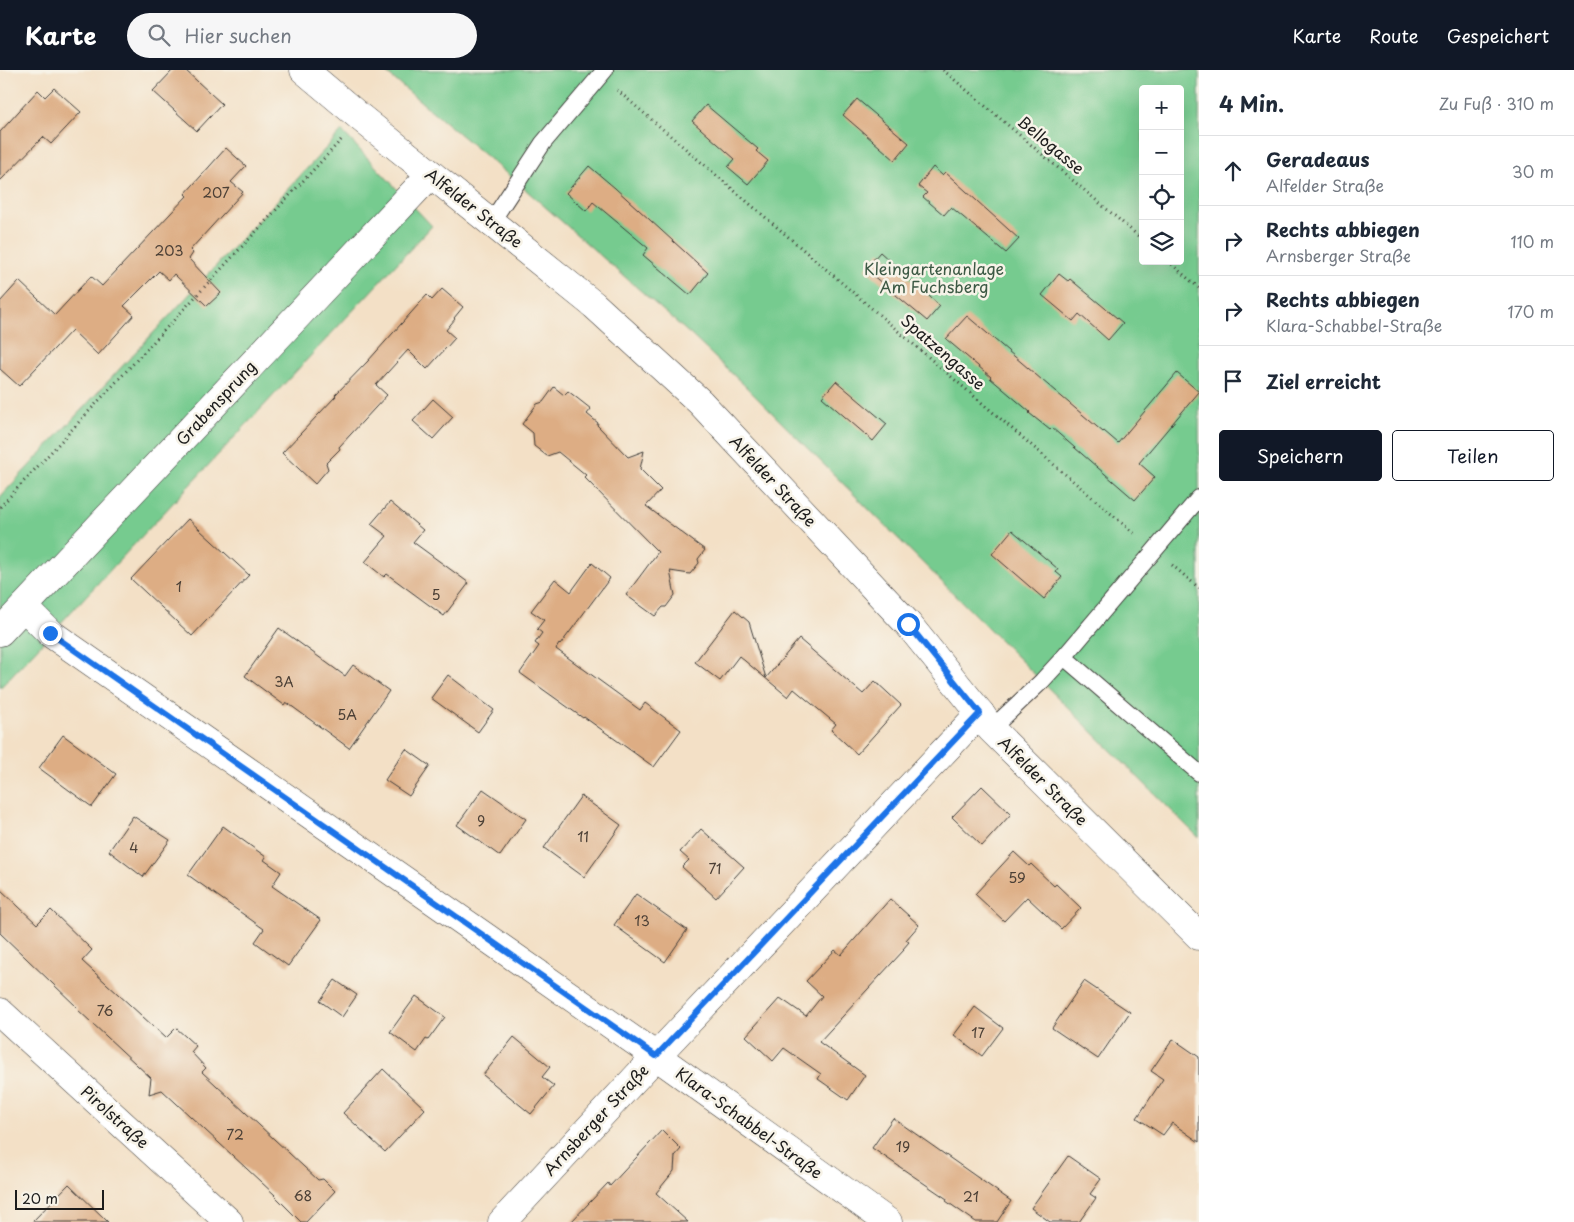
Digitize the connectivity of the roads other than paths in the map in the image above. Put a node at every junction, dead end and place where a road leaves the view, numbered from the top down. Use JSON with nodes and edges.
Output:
{"nodes":[{"id":1,"x":304,"y":70,"type":"edge"},
{"id":2,"x":603,"y":73,"type":"edge"},
{"id":3,"x":431,"y":174,"type":"junction"},
{"id":4,"x":492,"y":222,"type":"junction"},
{"id":5,"x":1199,"y":498,"type":"edge"},
{"id":6,"x":24,"y":607,"type":"junction"},
{"id":7,"x":0,"y":632,"type":"edge"},
{"id":8,"x":1064,"y":657,"type":"junction"},
{"id":9,"x":986,"y":721,"type":"junction"},
{"id":10,"x":1199,"y":774,"type":"edge"},
{"id":11,"x":1199,"y":936,"type":"edge"},
{"id":12,"x":0,"y":1012,"type":"edge"},
{"id":13,"x":656,"y":1056,"type":"junction"},
{"id":14,"x":229,"y":1222,"type":"edge"},
{"id":15,"x":502,"y":1222,"type":"edge"},
{"id":16,"x":888,"y":1222,"type":"edge"}],
"edges":[{"from":1,"to":3,"type":"street","name":"Alfelder Straße"},
{"from":2,"to":4,"type":"lane"},
{"from":3,"to":4,"type":"street","name":"Alfelder Straße"},
{"from":3,"to":6,"type":"street","name":"Grabensprung"},
{"from":4,"to":9,"type":"street","name":"Alfelder Straße"},
{"from":5,"to":8,"type":"lane"},
{"from":6,"to":7,"type":"street","name":"Grabensprung"},
{"from":6,"to":13,"type":"street","name":"Klara-Schabbel-Straße"},
{"from":8,"to":9,"type":"lane"},
{"from":8,"to":10,"type":"lane"},
{"from":9,"to":11,"type":"street","name":"Alfelder Straße"},
{"from":9,"to":13,"type":"street","name":"Arnsberger Straße"},
{"from":12,"to":14,"type":"street","name":"Pirolstraße"},
{"from":13,"to":15,"type":"street","name":"Arnsberger Straße"},
{"from":13,"to":16,"type":"street","name":"Klara-Schabbel-Straße"}]}
